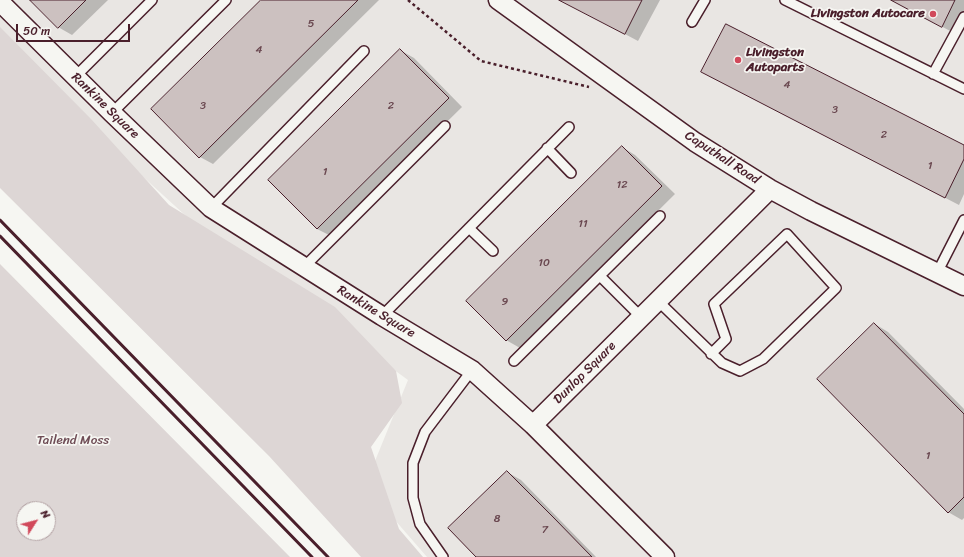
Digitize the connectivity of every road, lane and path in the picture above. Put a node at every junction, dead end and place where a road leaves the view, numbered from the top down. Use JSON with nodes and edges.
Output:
{"nodes":[{"id":1,"x":152,"y":0,"type":"edge"},
{"id":2,"x":226,"y":0,"type":"edge"},
{"id":3,"x":408,"y":0,"type":"edge"},
{"id":4,"x":705,"y":0,"type":"edge"},
{"id":5,"x":785,"y":0,"type":"edge"},
{"id":6,"x":0,"y":2,"type":"edge"},
{"id":7,"x":507,"y":3,"type":"edge"},
{"id":8,"x":964,"y":17,"type":"edge"},
{"id":9,"x":692,"y":22,"type":"dead end"},
{"id":10,"x":364,"y":51,"type":"dead end"},
{"id":11,"x":933,"y":74,"type":"junction"},
{"id":12,"x":75,"y":77,"type":"junction"},
{"id":13,"x":597,"y":88,"type":"dead end"},
{"id":14,"x":964,"y":89,"type":"edge"},
{"id":15,"x":112,"y":114,"type":"junction"},
{"id":16,"x":445,"y":126,"type":"dead end"},
{"id":17,"x":569,"y":127,"type":"dead end"},
{"id":18,"x":547,"y":148,"type":"junction"},
{"id":19,"x":571,"y":173,"type":"dead end"},
{"id":20,"x":770,"y":189,"type":"junction"},
{"id":21,"x":211,"y":208,"type":"junction"},
{"id":22,"x":660,"y":216,"type":"dead end"},
{"id":23,"x":964,"y":220,"type":"edge"},
{"id":24,"x":469,"y":228,"type":"junction"},
{"id":25,"x":493,"y":251,"type":"dead end"},
{"id":26,"x":304,"y":268,"type":"junction"},
{"id":27,"x":937,"y":273,"type":"junction"},
{"id":28,"x":600,"y":276,"type":"junction"},
{"id":29,"x":964,"y":286,"type":"edge"},
{"id":30,"x":657,"y":300,"type":"junction"},
{"id":31,"x":382,"y":316,"type":"junction"},
{"id":32,"x":641,"y":317,"type":"junction"},
{"id":33,"x":711,"y":354,"type":"junction"},
{"id":34,"x":514,"y":361,"type":"dead end"},
{"id":35,"x":472,"y":370,"type":"junction"},
{"id":36,"x":533,"y":425,"type":"junction"},
{"id":37,"x":443,"y":557,"type":"edge"},
{"id":38,"x":665,"y":557,"type":"edge"}],
"edges":[{"from":1,"to":12,"type":"lane"},
{"from":2,"to":15,"type":"lane"},
{"from":3,"to":13,"type":"path"},
{"from":4,"to":9,"type":"lane"},
{"from":5,"to":11,"type":"lane"},
{"from":6,"to":12,"type":"street","name":"Rankine Square"},
{"from":7,"to":20,"type":"street","name":"Caputhall Road"},
{"from":8,"to":11,"type":"lane"},
{"from":10,"to":21,"type":"lane"},
{"from":11,"to":14,"type":"lane"},
{"from":12,"to":15,"type":"street","name":"Rankine Square"},
{"from":15,"to":21,"type":"street","name":"Rankine Square"},
{"from":16,"to":26,"type":"lane"},
{"from":17,"to":18,"type":"lane"},
{"from":18,"to":19,"type":"lane"},
{"from":18,"to":24,"type":"lane"},
{"from":20,"to":27,"type":"street","name":"Caputhall Road"},
{"from":20,"to":30,"type":"street","name":"Dunlop Square"},
{"from":21,"to":26,"type":"street","name":"Rankine Square"},
{"from":22,"to":28,"type":"lane"},
{"from":23,"to":27,"type":"lane"},
{"from":24,"to":25,"type":"lane"},
{"from":24,"to":31,"type":"lane"},
{"from":26,"to":31,"type":"street","name":"Rankine Square"},
{"from":27,"to":29,"type":"street","name":"Caputhall Road"},
{"from":28,"to":32,"type":"lane"},
{"from":28,"to":34,"type":"lane"},
{"from":30,"to":32,"type":"street","name":"Dunlop Square"},
{"from":30,"to":33,"type":"lane"},
{"from":31,"to":35,"type":"street","name":"Rankine Square"},
{"from":32,"to":36,"type":"street","name":"Dunlop Square"},
{"from":33,"to":33,"type":"lane"},
{"from":35,"to":36,"type":"street","name":"Rankine Square"},
{"from":35,"to":37,"type":"lane"},
{"from":36,"to":38,"type":"street"}]}
